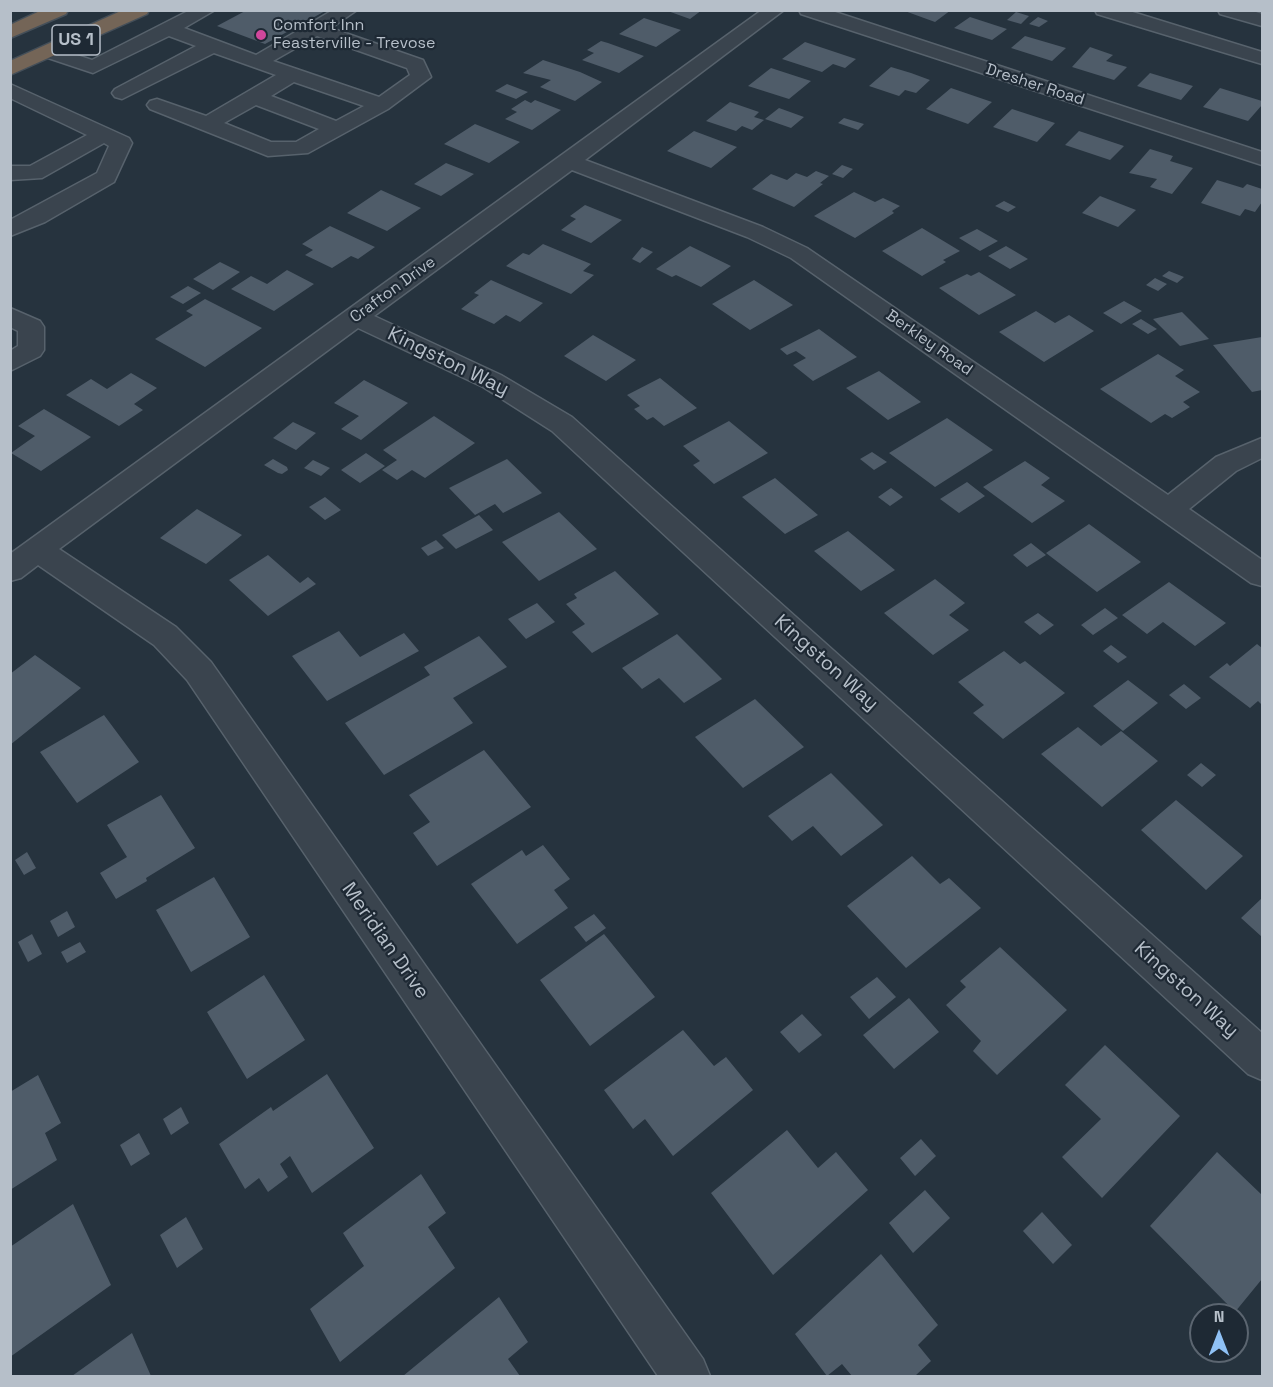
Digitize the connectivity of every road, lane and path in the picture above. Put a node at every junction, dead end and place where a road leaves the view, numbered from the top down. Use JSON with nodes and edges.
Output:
{"nodes":[{"id":1,"x":59,"y":10,"type":"edge"},
{"id":2,"x":140,"y":10,"type":"edge"},
{"id":3,"x":206,"y":10,"type":"edge"},
{"id":4,"x":348,"y":10,"type":"edge"},
{"id":5,"x":775,"y":10,"type":"edge"},
{"id":6,"x":808,"y":10,"type":"edge"},
{"id":7,"x":1104,"y":10,"type":"edge"},
{"id":8,"x":1227,"y":10,"type":"edge"},
{"id":9,"x":1126,"y":13,"type":"edge"},
{"id":10,"x":1263,"y":20,"type":"edge"},
{"id":11,"x":168,"y":29,"type":"junction"},
{"id":12,"x":315,"y":29,"type":"junction"},
{"id":13,"x":10,"y":32,"type":"edge"},
{"id":14,"x":212,"y":46,"type":"junction"},
{"id":15,"x":49,"y":52,"type":"junction"},
{"id":16,"x":1263,"y":58,"type":"edge"},
{"id":17,"x":257,"y":62,"type":"junction"},
{"id":18,"x":10,"y":69,"type":"edge"},
{"id":19,"x":293,"y":74,"type":"junction"},
{"id":20,"x":122,"y":93,"type":"dead end"},
{"id":21,"x":13,"y":94,"type":"edge"},
{"id":22,"x":255,"y":97,"type":"junction"},
{"id":23,"x":157,"y":105,"type":"dead end"},
{"id":24,"x":381,"y":105,"type":"junction"},
{"id":25,"x":208,"y":124,"type":"junction"},
{"id":26,"x":336,"y":128,"type":"junction"},
{"id":27,"x":103,"y":135,"type":"junction"},
{"id":28,"x":1263,"y":159,"type":"edge"},
{"id":29,"x":569,"y":161,"type":"junction"},
{"id":30,"x":10,"y":173,"type":"edge"},
{"id":31,"x":10,"y":229,"type":"edge"},
{"id":32,"x":10,"y":316,"type":"edge"},
{"id":33,"x":355,"y":317,"type":"junction"},
{"id":34,"x":10,"y":363,"type":"edge"},
{"id":35,"x":1263,"y":447,"type":"edge"},
{"id":36,"x":1168,"y":510,"type":"junction"},
{"id":37,"x":24,"y":560,"type":"edge"},
{"id":38,"x":1263,"y":574,"type":"edge"},
{"id":39,"x":1263,"y":1059,"type":"edge"},
{"id":40,"x":686,"y":1377,"type":"edge"}],
"edges":[{"from":1,"to":13,"type":"highway","number":"US 1"},
{"from":2,"to":15,"type":"highway","number":"US 1"},
{"from":3,"to":11,"type":"street"},
{"from":4,"to":12,"type":"street"},
{"from":5,"to":29,"type":"street","name":"Crafton Drive"},
{"from":6,"to":28,"type":"street","name":"Dresher Road"},
{"from":7,"to":9,"type":"street"},
{"from":8,"to":10,"type":"street"},
{"from":9,"to":16,"type":"street"},
{"from":11,"to":14,"type":"street"},
{"from":11,"to":15,"type":"street"},
{"from":12,"to":17,"type":"street"},
{"from":12,"to":24,"type":"street"},
{"from":14,"to":17,"type":"street"},
{"from":14,"to":20,"type":"street"},
{"from":15,"to":18,"type":"highway","number":"US 1"},
{"from":17,"to":19,"type":"street"},
{"from":19,"to":22,"type":"street"},
{"from":19,"to":24,"type":"street"},
{"from":21,"to":27,"type":"street"},
{"from":22,"to":25,"type":"street"},
{"from":22,"to":26,"type":"street"},
{"from":23,"to":25,"type":"street"},
{"from":24,"to":26,"type":"street"},
{"from":25,"to":26,"type":"street"},
{"from":27,"to":30,"type":"street"},
{"from":27,"to":31,"type":"street"},
{"from":29,"to":33,"type":"street","name":"Crafton Drive"},
{"from":29,"to":36,"type":"street","name":"Berkley Road"},
{"from":32,"to":34,"type":"street"},
{"from":33,"to":37,"type":"street","name":"Crafton Drive"},
{"from":33,"to":39,"type":"street","name":"Kingston Way"},
{"from":35,"to":36,"type":"street"},
{"from":36,"to":38,"type":"street","name":"Berkley Road"},
{"from":37,"to":40,"type":"street","name":"Meridian Drive"}]}
